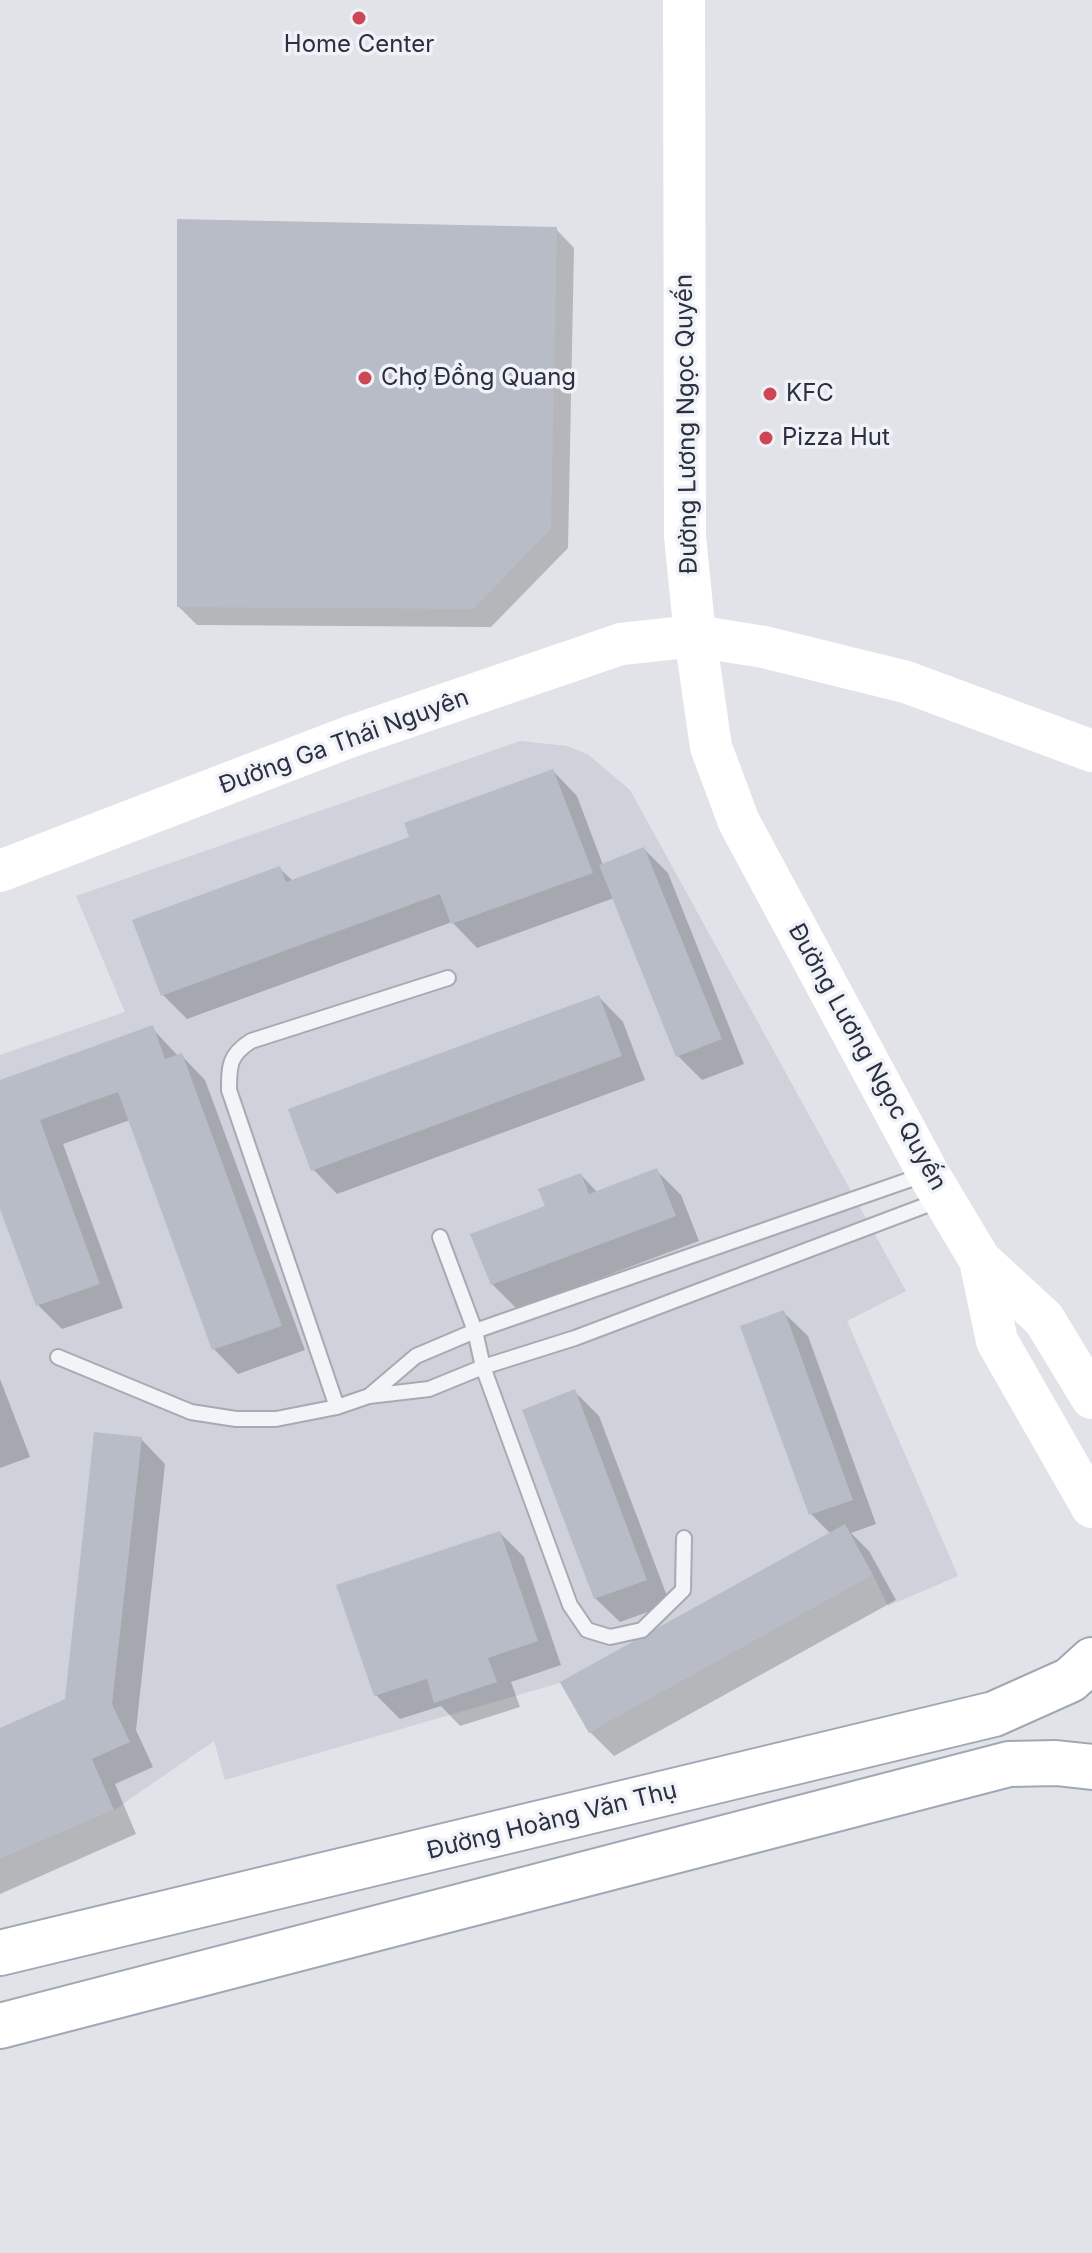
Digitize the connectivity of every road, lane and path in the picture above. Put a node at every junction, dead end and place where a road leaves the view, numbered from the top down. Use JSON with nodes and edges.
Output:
{"nodes":[{"id":1,"x":684,"y":0,"type":"edge"},
{"id":2,"x":695,"y":636,"type":"junction"},
{"id":3,"x":1092,"y":751,"type":"edge"},
{"id":4,"x":0,"y":871,"type":"edge"},
{"id":5,"x":448,"y":978,"type":"dead end"},
{"id":6,"x":936,"y":1185,"type":"junction"},
{"id":7,"x":440,"y":1237,"type":"dead end"},
{"id":8,"x":980,"y":1260,"type":"junction"},
{"id":9,"x":475,"y":1331,"type":"junction"},
{"id":10,"x":58,"y":1357,"type":"dead end"},
{"id":11,"x":483,"y":1367,"type":"junction"},
{"id":12,"x":369,"y":1396,"type":"junction"},
{"id":13,"x":1092,"y":1398,"type":"edge"},
{"id":14,"x":337,"y":1407,"type":"junction"},
{"id":15,"x":1092,"y":1507,"type":"edge"},
{"id":16,"x":684,"y":1538,"type":"dead end"},
{"id":17,"x":1092,"y":1660,"type":"edge"},
{"id":18,"x":1092,"y":1767,"type":"edge"},
{"id":19,"x":87,"y":1933,"type":"junction"},
{"id":20,"x":0,"y":1953,"type":"edge"},
{"id":21,"x":106,"y":2000,"type":"junction"},
{"id":22,"x":0,"y":2026,"type":"edge"}],
"edges":[{"from":1,"to":2,"type":"main road","name":"Đường Lương Ngọc Quyến"},
{"from":2,"to":3,"type":"main road","name":"Đường Ga Thái Nguyên"},
{"from":2,"to":4,"type":"main road","name":"Đường Ga Thái Nguyên"},
{"from":2,"to":6,"type":"main road","name":"Đường Lương Ngọc Quyến"},
{"from":5,"to":14,"type":"lane"},
{"from":6,"to":8,"type":"main road","name":"Đường Lương Ngọc Quyến"},
{"from":6,"to":9,"type":"lane"},
{"from":6,"to":11,"type":"lane"},
{"from":7,"to":9,"type":"lane"},
{"from":8,"to":13,"type":"main road","name":"Đường Lương Ngọc Quyến"},
{"from":8,"to":15,"type":"main road","name":"Đường Lương Ngọc Quyến"},
{"from":9,"to":11,"type":"lane"},
{"from":9,"to":12,"type":"lane"},
{"from":10,"to":14,"type":"lane"},
{"from":11,"to":12,"type":"lane"},
{"from":11,"to":16,"type":"lane"},
{"from":12,"to":14,"type":"lane"},
{"from":17,"to":19,"type":"main road","name":"Đường Hoàng Văn Thụ"},
{"from":18,"to":21,"type":"main road"},
{"from":19,"to":20,"type":"main road","name":"Đường Hoàng Văn Thụ"},
{"from":19,"to":21,"type":"main road"},
{"from":21,"to":22,"type":"main road"}]}
